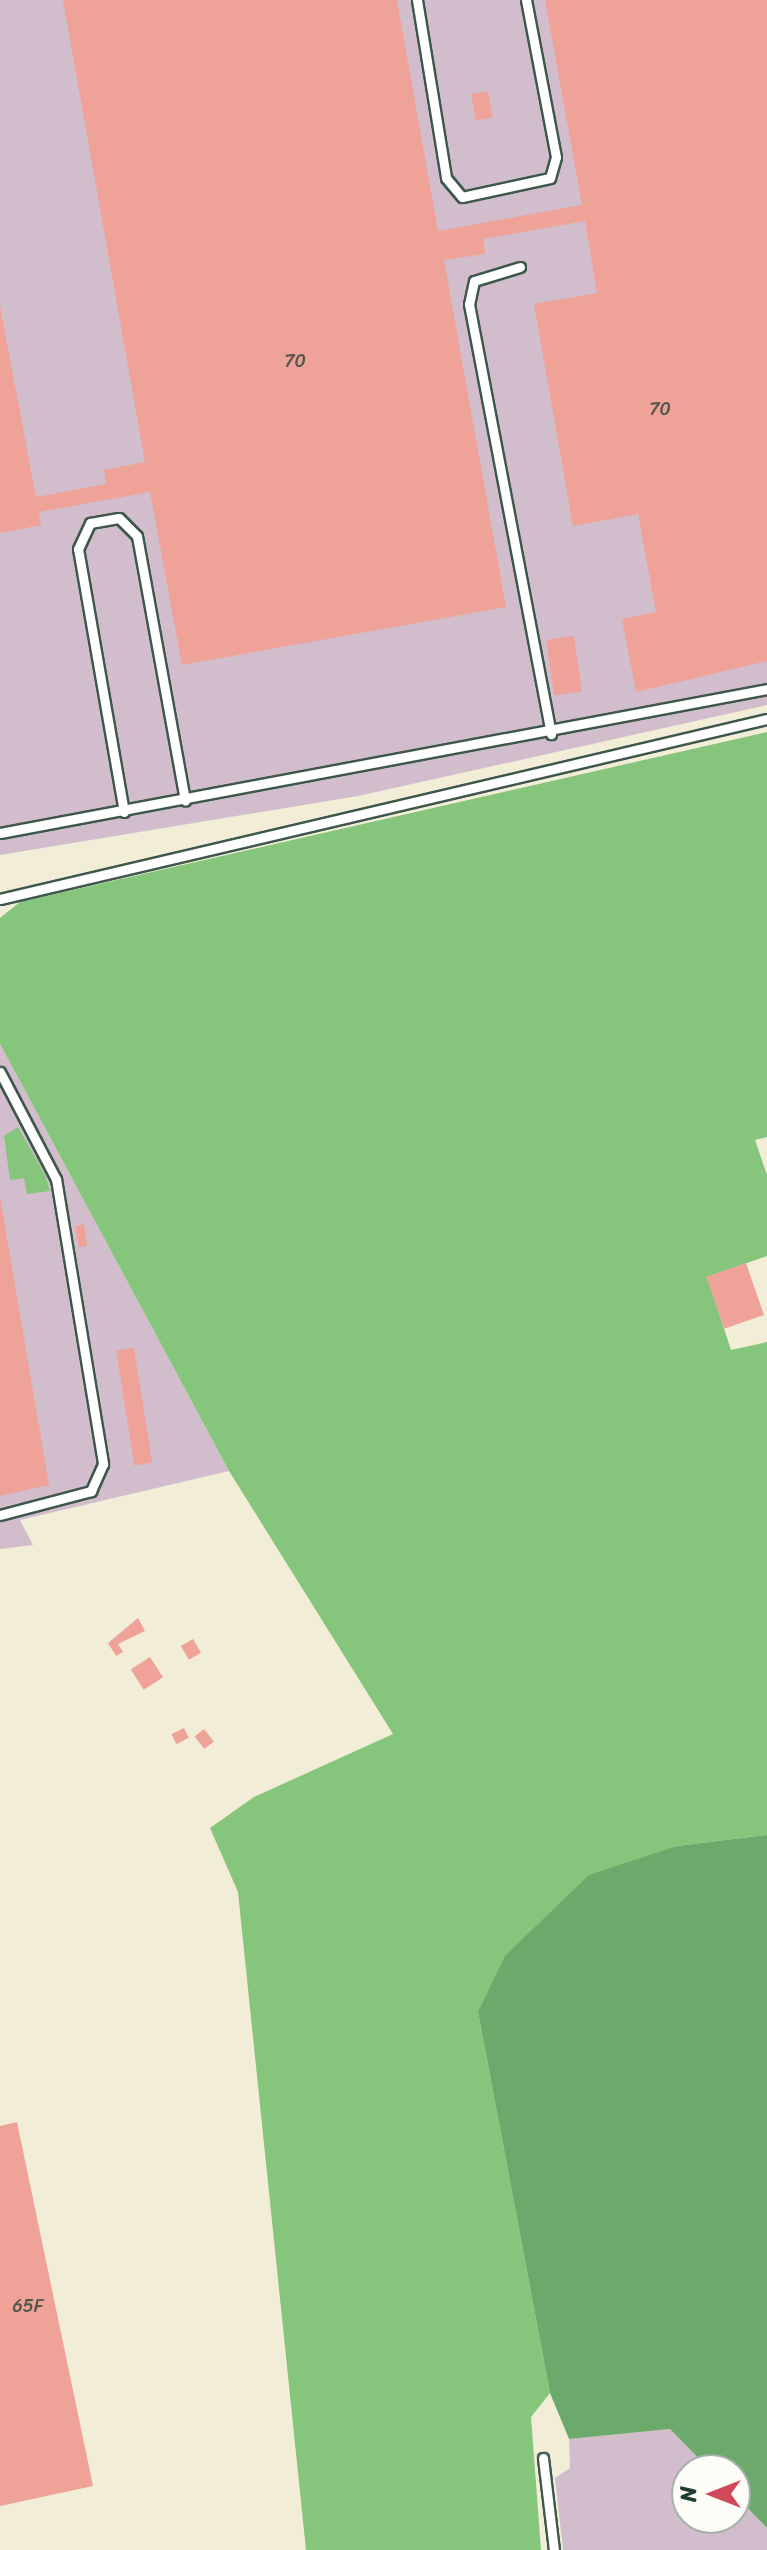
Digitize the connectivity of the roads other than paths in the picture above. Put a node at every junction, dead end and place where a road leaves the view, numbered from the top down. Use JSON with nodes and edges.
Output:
{"nodes":[{"id":1,"x":417,"y":0,"type":"edge"},
{"id":2,"x":526,"y":0,"type":"edge"},
{"id":3,"x":520,"y":267,"type":"dead end"},
{"id":4,"x":767,"y":689,"type":"edge"},
{"id":5,"x":767,"y":719,"type":"edge"},
{"id":6,"x":551,"y":734,"type":"junction"},
{"id":7,"x":185,"y":801,"type":"junction"},
{"id":8,"x":124,"y":812,"type":"junction"},
{"id":9,"x":0,"y":833,"type":"edge"},
{"id":10,"x":0,"y":899,"type":"edge"},
{"id":11,"x":0,"y":1072,"type":"edge"},
{"id":12,"x":0,"y":1515,"type":"edge"},
{"id":13,"x":543,"y":2458,"type":"dead end"},
{"id":14,"x":554,"y":2550,"type":"edge"}],
"edges":[{"from":1,"to":2,"type":"lane"},
{"from":3,"to":6,"type":"lane"},
{"from":4,"to":6,"type":"lane"},
{"from":5,"to":10,"type":"lane"},
{"from":6,"to":7,"type":"lane"},
{"from":7,"to":8,"type":"lane"},
{"from":7,"to":8,"type":"lane"},
{"from":8,"to":9,"type":"lane"},
{"from":11,"to":12,"type":"lane"},
{"from":13,"to":14,"type":"lane"}]}
